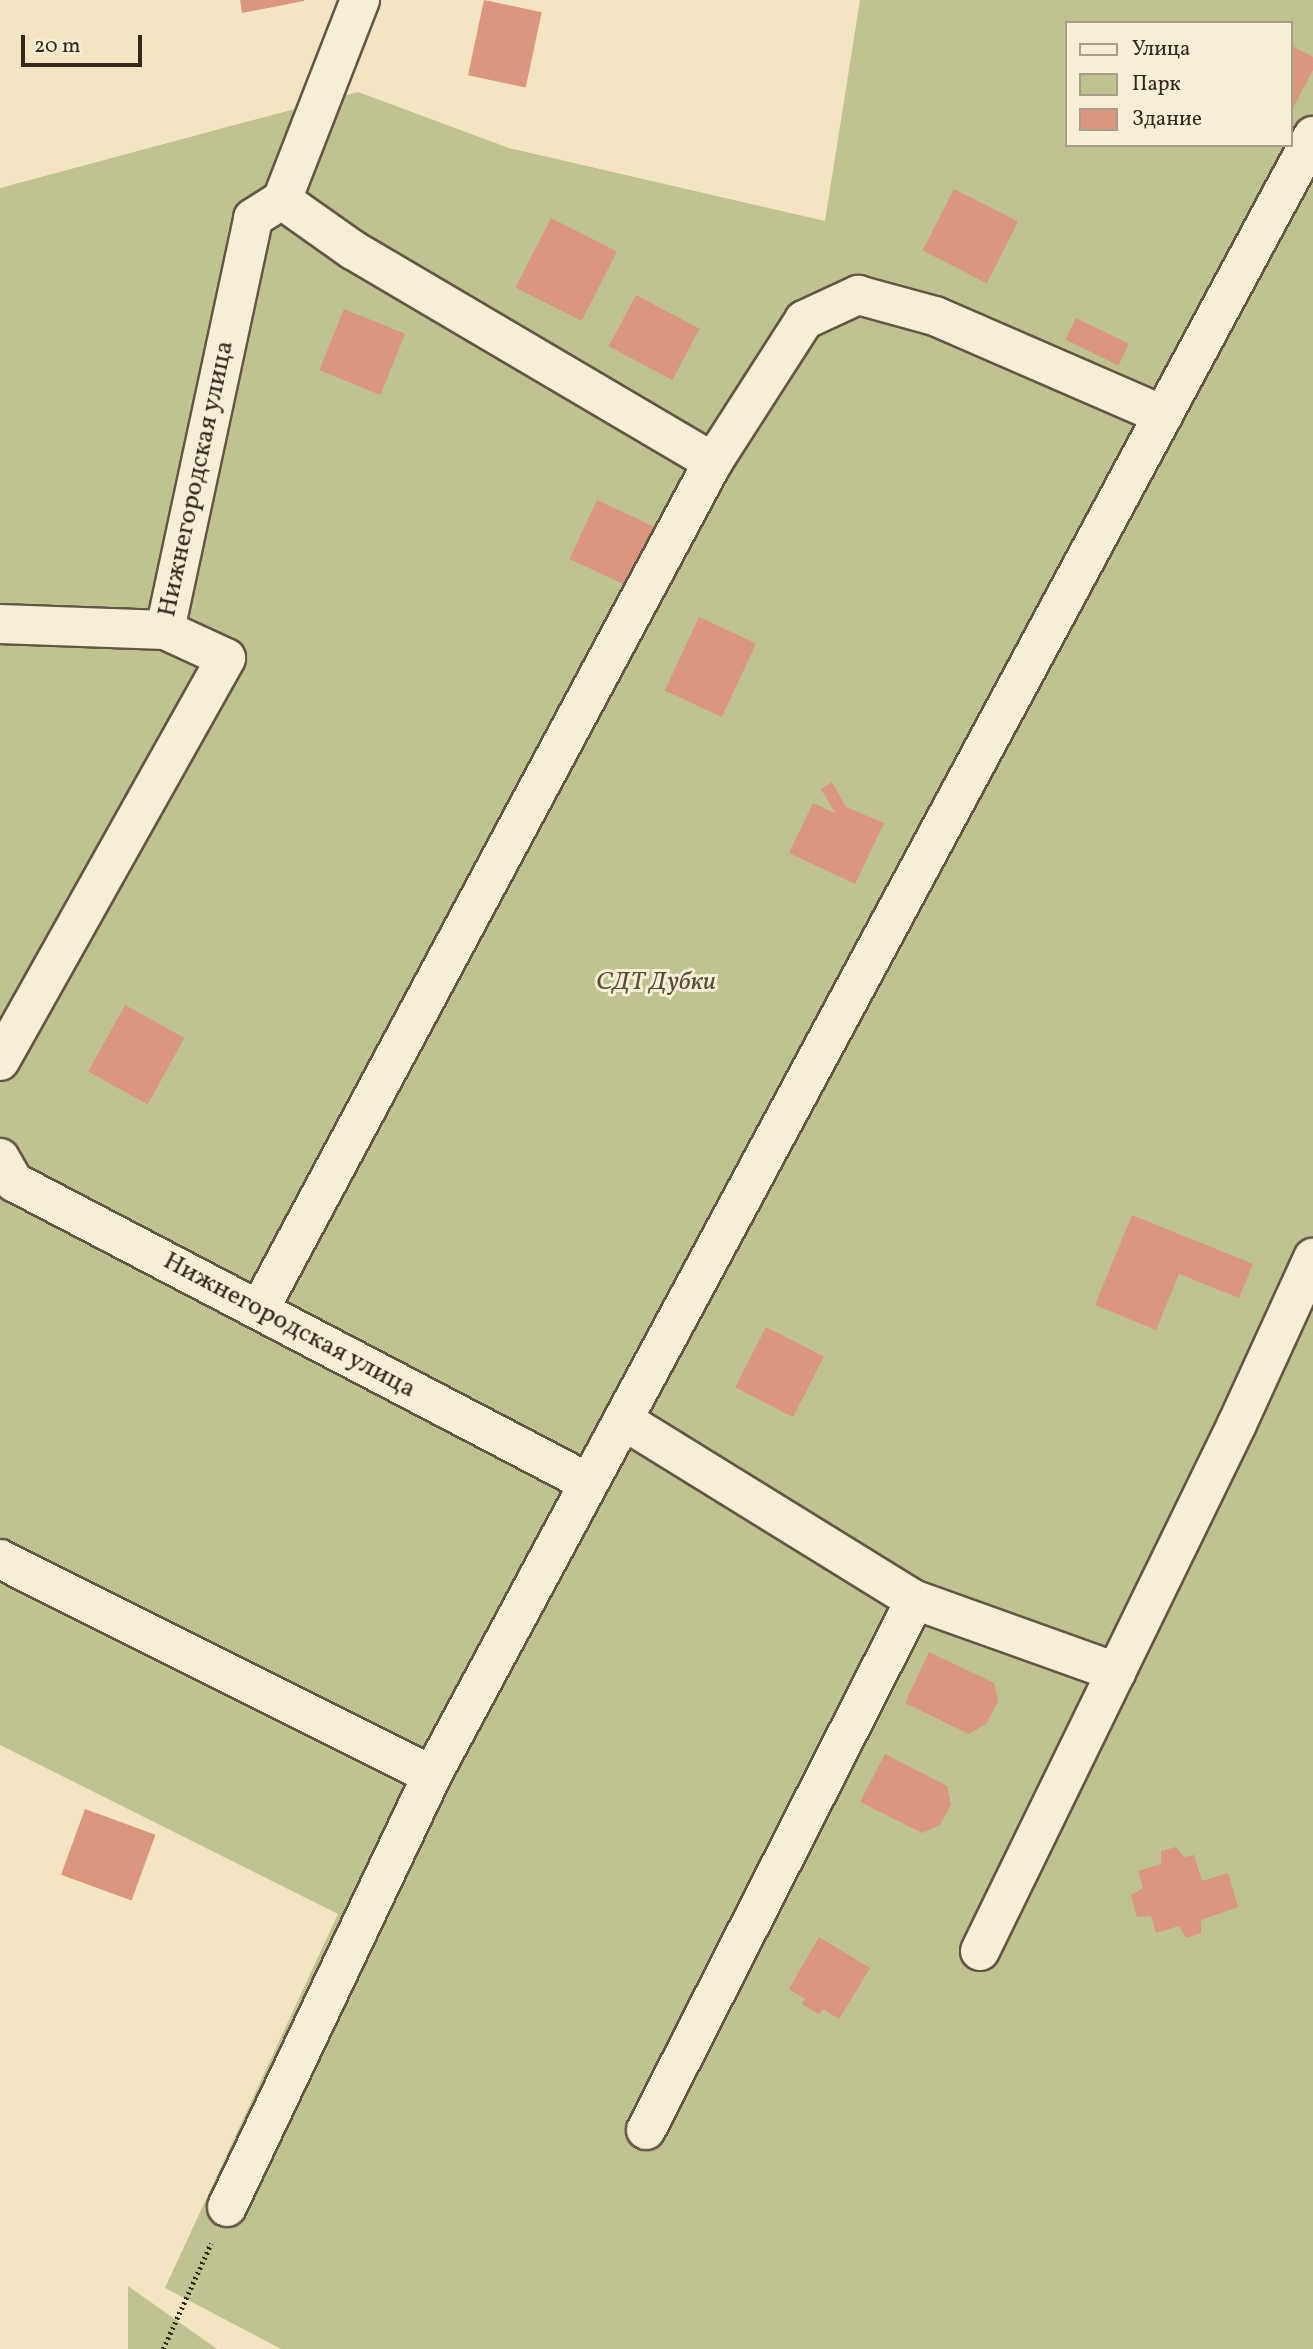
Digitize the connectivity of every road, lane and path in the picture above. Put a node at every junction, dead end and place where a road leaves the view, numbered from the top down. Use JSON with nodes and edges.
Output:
{"nodes":[{"id":1,"x":360,"y":0,"type":"edge"},
{"id":2,"x":1313,"y":136,"type":"edge"},
{"id":3,"x":282,"y":200,"type":"junction"},
{"id":4,"x":1163,"y":415,"type":"junction"},
{"id":5,"x":713,"y":462,"type":"junction"},
{"id":6,"x":0,"y":624,"type":"edge"},
{"id":7,"x":165,"y":630,"type":"junction"},
{"id":8,"x":0,"y":1061,"type":"edge"},
{"id":9,"x":0,"y":1158,"type":"edge"},
{"id":10,"x":1313,"y":1258,"type":"edge"},
{"id":11,"x":259,"y":1310,"type":"junction"},
{"id":12,"x":623,"y":1420,"type":"junction"},
{"id":13,"x":589,"y":1483,"type":"junction"},
{"id":14,"x":0,"y":1559,"type":"edge"},
{"id":15,"x":915,"y":1600,"type":"junction"},
{"id":16,"x":1116,"y":1672,"type":"junction"},
{"id":17,"x":432,"y":1774,"type":"junction"},
{"id":18,"x":980,"y":1951,"type":"dead end"},
{"id":19,"x":646,"y":2130,"type":"dead end"},
{"id":20,"x":227,"y":2207,"type":"joint"},
{"id":21,"x":163,"y":2349,"type":"edge"}],
"edges":[{"from":1,"to":3,"type":"street"},
{"from":2,"to":4,"type":"street"},
{"from":3,"to":5,"type":"street"},
{"from":3,"to":7,"type":"street","name":"Нижнегородская улица"},
{"from":4,"to":5,"type":"street"},
{"from":4,"to":12,"type":"street"},
{"from":5,"to":11,"type":"street"},
{"from":6,"to":7,"type":"street"},
{"from":7,"to":8,"type":"street","name":"Нижнегородская улица"},
{"from":9,"to":11,"type":"street","name":"Нижнегородская улица"},
{"from":10,"to":16,"type":"street"},
{"from":11,"to":13,"type":"street","name":"Нижнегородская улица"},
{"from":12,"to":13,"type":"street"},
{"from":12,"to":15,"type":"street"},
{"from":13,"to":17,"type":"street"},
{"from":14,"to":17,"type":"street"},
{"from":15,"to":16,"type":"street"},
{"from":15,"to":19,"type":"street"},
{"from":16,"to":18,"type":"street"},
{"from":17,"to":20,"type":"street"},
{"from":20,"to":21,"type":"path"}]}
